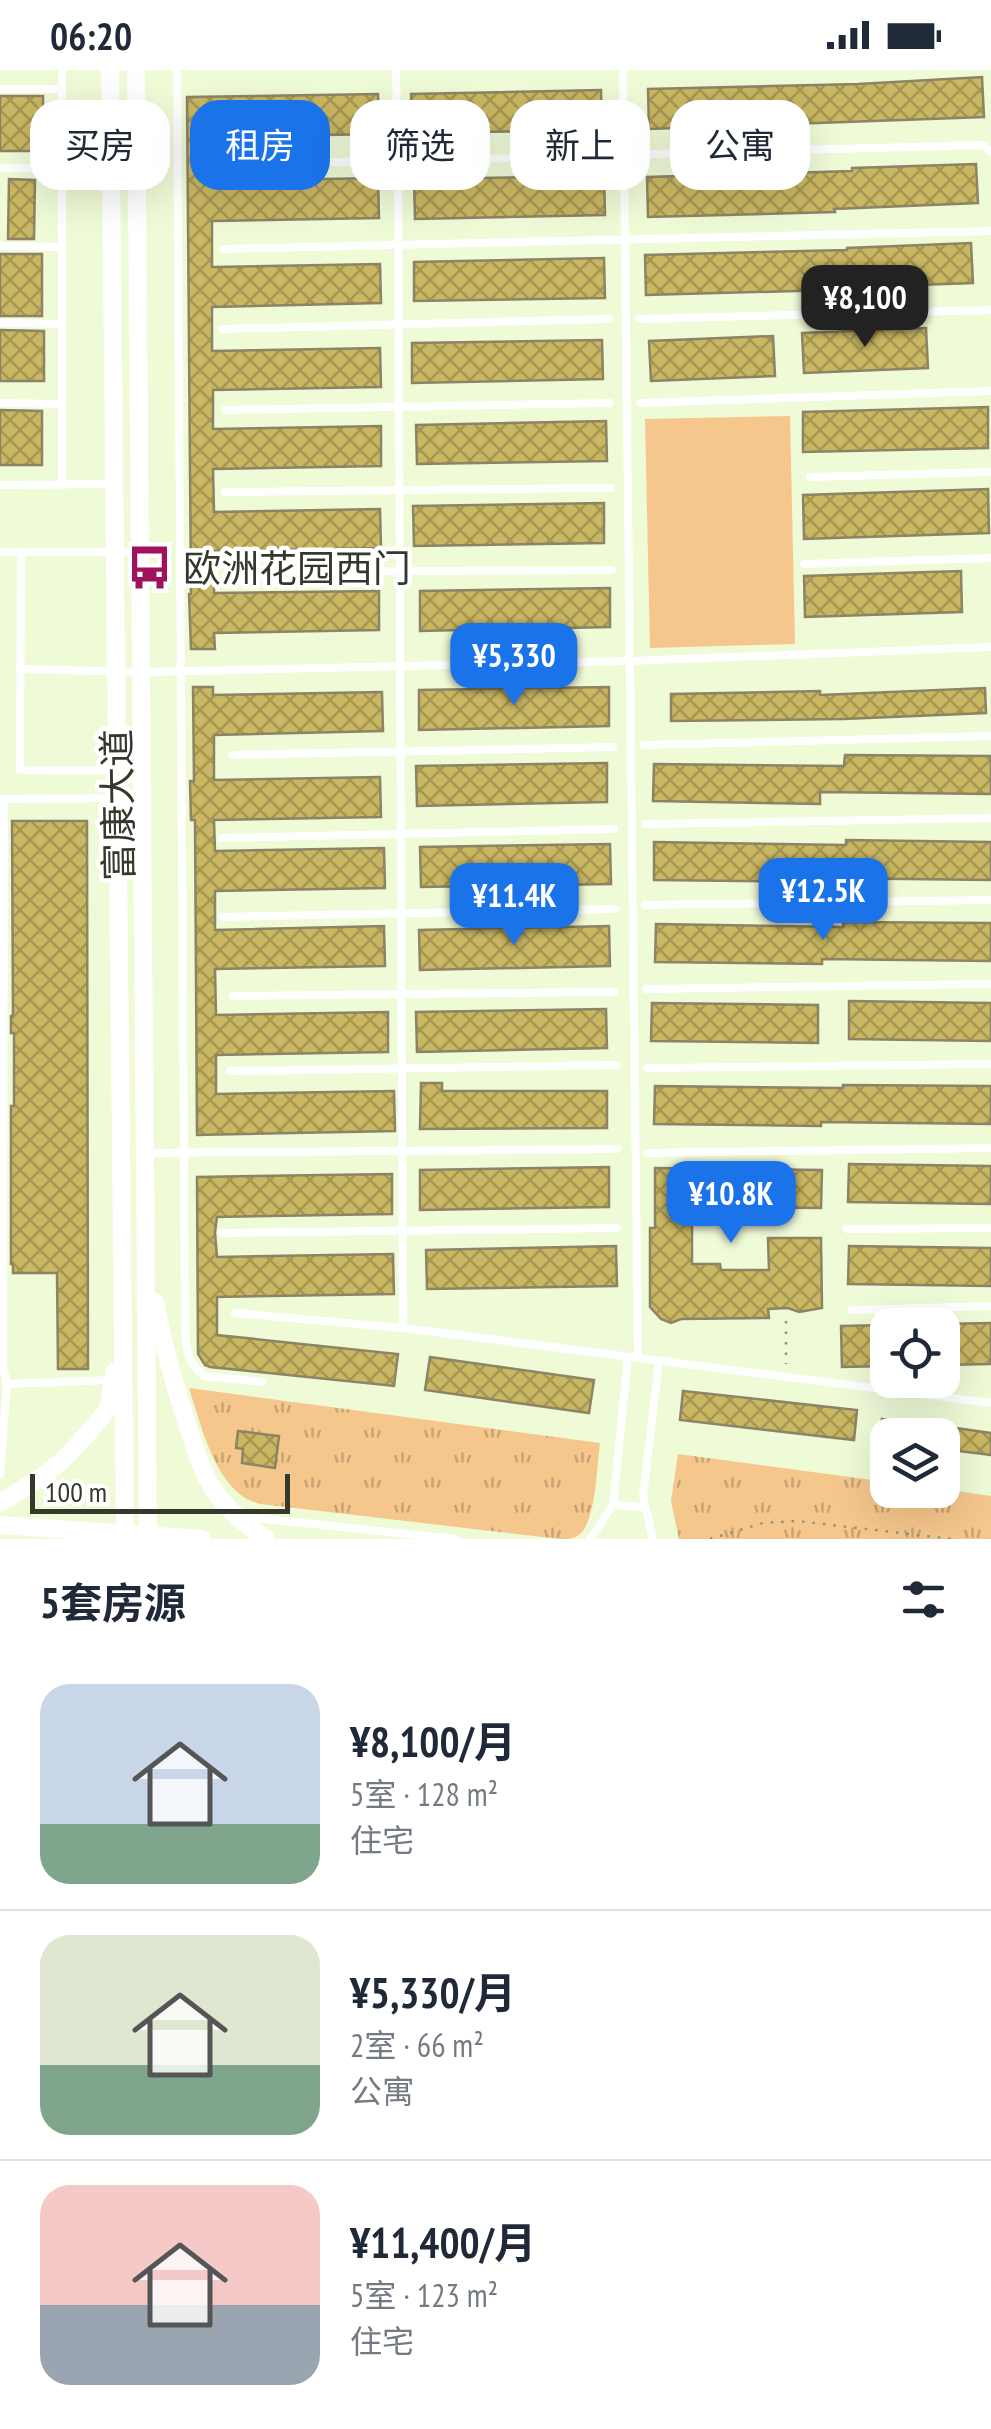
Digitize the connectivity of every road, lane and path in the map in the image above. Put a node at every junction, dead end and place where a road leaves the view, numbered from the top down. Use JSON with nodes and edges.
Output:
{"nodes":[{"id":1,"x":62,"y":70,"type":"edge"},
{"id":2,"x":110,"y":70,"type":"edge"},
{"id":3,"x":136,"y":70,"type":"edge"},
{"id":4,"x":177,"y":70,"type":"edge"},
{"id":5,"x":396,"y":70,"type":"edge"},
{"id":6,"x":623,"y":70,"type":"edge"},
{"id":7,"x":0,"y":89,"type":"edge"},
{"id":8,"x":62,"y":89,"type":"junction"},
{"id":9,"x":62,"y":100,"type":"edge"},
{"id":10,"x":397,"y":100,"type":"edge"},
{"id":11,"x":623,"y":100,"type":"edge"},
{"id":12,"x":991,"y":152,"type":"edge"},
{"id":13,"x":650,"y":154,"type":"edge"},
{"id":14,"x":0,"y":168,"type":"edge"},
{"id":15,"x":30,"y":168,"type":"edge"},
{"id":16,"x":62,"y":190,"type":"edge"},
{"id":17,"x":398,"y":190,"type":"edge"},
{"id":18,"x":624,"y":190,"type":"edge"},
{"id":19,"x":991,"y":231,"type":"edge"},
{"id":20,"x":625,"y":241,"type":"junction"},
{"id":21,"x":0,"y":246,"type":"edge"},
{"id":22,"x":62,"y":246,"type":"junction"},
{"id":23,"x":398,"y":246,"type":"junction"},
{"id":24,"x":224,"y":250,"type":"dead end"},
{"id":25,"x":991,"y":310,"type":"edge"},
{"id":26,"x":640,"y":318,"type":"dead end"},
{"id":27,"x":609,"y":320,"type":"dead end"},
{"id":28,"x":0,"y":323,"type":"edge"},
{"id":29,"x":62,"y":324,"type":"junction"},
{"id":30,"x":399,"y":325,"type":"junction"},
{"id":31,"x":222,"y":330,"type":"dead end"},
{"id":32,"x":991,"y":392,"type":"edge"},
{"id":33,"x":641,"y":402,"type":"dead end"},
{"id":34,"x":0,"y":403,"type":"edge"},
{"id":35,"x":610,"y":403,"type":"dead end"},
{"id":36,"x":62,"y":404,"type":"junction"},
{"id":37,"x":400,"y":407,"type":"junction"},
{"id":38,"x":226,"y":410,"type":"dead end"},
{"id":39,"x":991,"y":472,"type":"edge"},
{"id":40,"x":810,"y":477,"type":"dead end"},
{"id":41,"x":114,"y":484,"type":"junction"},
{"id":42,"x":0,"y":485,"type":"edge"},
{"id":43,"x":62,"y":485,"type":"junction"},
{"id":44,"x":611,"y":488,"type":"dead end"},
{"id":45,"x":400,"y":491,"type":"junction"},
{"id":46,"x":225,"y":492,"type":"dead end"},
{"id":47,"x":0,"y":552,"type":"edge"},
{"id":48,"x":21,"y":552,"type":"junction"},
{"id":49,"x":141,"y":552,"type":"junction"},
{"id":50,"x":115,"y":553,"type":"junction"},
{"id":51,"x":991,"y":558,"type":"edge"},
{"id":52,"x":804,"y":564,"type":"dead end"},
{"id":53,"x":612,"y":570,"type":"dead end"},
{"id":54,"x":400,"y":571,"type":"junction"},
{"id":55,"x":232,"y":572,"type":"dead end"},
{"id":56,"x":991,"y":646,"type":"edge"},
{"id":57,"x":630,"y":660,"type":"junction"},
{"id":58,"x":400,"y":664,"type":"junction"},
{"id":59,"x":20,"y":669,"type":"junction"},
{"id":60,"x":181,"y":670,"type":"junction"},
{"id":61,"x":116,"y":671,"type":"junction"},
{"id":62,"x":142,"y":672,"type":"junction"},
{"id":63,"x":991,"y":736,"type":"edge"},
{"id":64,"x":644,"y":745,"type":"dead end"},
{"id":65,"x":613,"y":747,"type":"dead end"},
{"id":66,"x":401,"y":751,"type":"junction"},
{"id":67,"x":232,"y":755,"type":"dead end"},
{"id":68,"x":116,"y":770,"type":"junction"},
{"id":69,"x":142,"y":771,"type":"junction"},
{"id":70,"x":117,"y":798,"type":"junction"},
{"id":71,"x":2,"y":799,"type":"edge"},
{"id":72,"x":991,"y":818,"type":"edge"},
{"id":73,"x":645,"y":824,"type":"dead end"},
{"id":74,"x":614,"y":829,"type":"dead end"},
{"id":75,"x":401,"y":833,"type":"junction"},
{"id":76,"x":222,"y":838,"type":"dead end"},
{"id":77,"x":991,"y":900,"type":"edge"},
{"id":78,"x":646,"y":906,"type":"dead end"},
{"id":79,"x":614,"y":910,"type":"dead end"},
{"id":80,"x":402,"y":914,"type":"junction"},
{"id":81,"x":224,"y":917,"type":"dead end"},
{"id":82,"x":991,"y":984,"type":"edge"},
{"id":83,"x":646,"y":990,"type":"dead end"},
{"id":84,"x":615,"y":992,"type":"dead end"},
{"id":85,"x":402,"y":994,"type":"junction"},
{"id":86,"x":233,"y":996,"type":"dead end"},
{"id":87,"x":991,"y":1064,"type":"edge"},
{"id":88,"x":616,"y":1066,"type":"dead end"},
{"id":89,"x":402,"y":1068,"type":"junction"},
{"id":90,"x":647,"y":1068,"type":"dead end"},
{"id":91,"x":230,"y":1070,"type":"dead end"},
{"id":92,"x":617,"y":1148,"type":"dead end"},
{"id":93,"x":991,"y":1148,"type":"edge"},
{"id":94,"x":402,"y":1151,"type":"junction"},
{"id":95,"x":146,"y":1153,"type":"junction"},
{"id":96,"x":184,"y":1153,"type":"junction"},
{"id":97,"x":648,"y":1154,"type":"dead end"},
{"id":98,"x":617,"y":1228,"type":"dead end"},
{"id":99,"x":991,"y":1228,"type":"edge"},
{"id":100,"x":847,"y":1229,"type":"dead end"},
{"id":101,"x":403,"y":1231,"type":"junction"},
{"id":102,"x":222,"y":1233,"type":"dead end"},
{"id":103,"x":147,"y":1263,"type":"junction"},
{"id":104,"x":122,"y":1265,"type":"junction"},
{"id":105,"x":991,"y":1306,"type":"edge"},
{"id":106,"x":852,"y":1310,"type":"dead end"},
{"id":107,"x":235,"y":1313,"type":"dead end"},
{"id":108,"x":786,"y":1320,"type":"dead end"},
{"id":109,"x":403,"y":1328,"type":"junction"},
{"id":110,"x":633,"y":1357,"type":"junction"},
{"id":111,"x":659,"y":1360,"type":"junction"},
{"id":112,"x":2,"y":1367,"type":"edge"},
{"id":113,"x":786,"y":1376,"type":"junction"},
{"id":114,"x":115,"y":1380,"type":"junction"},
{"id":115,"x":262,"y":1382,"type":"dead end"},
{"id":116,"x":7,"y":1384,"type":"junction"},
{"id":117,"x":991,"y":1403,"type":"edge"},
{"id":118,"x":0,"y":1474,"type":"edge"},
{"id":119,"x":0,"y":1503,"type":"edge"},
{"id":120,"x":226,"y":1504,"type":"junction"},
{"id":121,"x":612,"y":1505,"type":"junction"},
{"id":122,"x":644,"y":1507,"type":"junction"},
{"id":123,"x":0,"y":1525,"type":"edge"},
{"id":124,"x":873,"y":1530,"type":"junction"},
{"id":125,"x":125,"y":1536,"type":"edge"},
{"id":126,"x":148,"y":1537,"type":"edge"},
{"id":127,"x":202,"y":1539,"type":"edge"},
{"id":128,"x":266,"y":1539,"type":"edge"},
{"id":129,"x":456,"y":1539,"type":"edge"},
{"id":130,"x":590,"y":1539,"type":"edge"},
{"id":131,"x":654,"y":1539,"type":"edge"},
{"id":132,"x":710,"y":1539,"type":"edge"},
{"id":133,"x":870,"y":1539,"type":"edge"},
{"id":134,"x":952,"y":1539,"type":"edge"}],
"edges":[{"from":1,"to":8,"type":"lane"},
{"from":2,"to":41,"type":"street","name":"富康大道"},
{"from":3,"to":49,"type":"street","name":"富康大道"},
{"from":4,"to":60,"type":"lane"},
{"from":5,"to":10,"type":"lane"},
{"from":6,"to":11,"type":"lane"},
{"from":7,"to":8,"type":"lane"},
{"from":8,"to":9,"type":"lane"},
{"from":12,"to":13,"type":"lane"},
{"from":14,"to":15,"type":"lane"},
{"from":16,"to":22,"type":"lane"},
{"from":17,"to":23,"type":"lane"},
{"from":18,"to":20,"type":"lane"},
{"from":19,"to":20,"type":"lane"},
{"from":20,"to":23,"type":"lane"},
{"from":20,"to":57,"type":"lane"},
{"from":21,"to":22,"type":"lane"},
{"from":22,"to":29,"type":"lane"},
{"from":23,"to":24,"type":"lane"},
{"from":23,"to":30,"type":"lane"},
{"from":25,"to":26,"type":"lane"},
{"from":27,"to":30,"type":"lane"},
{"from":28,"to":29,"type":"lane"},
{"from":29,"to":36,"type":"lane"},
{"from":30,"to":31,"type":"lane"},
{"from":30,"to":37,"type":"lane"},
{"from":32,"to":33,"type":"lane"},
{"from":34,"to":36,"type":"lane"},
{"from":35,"to":37,"type":"lane"},
{"from":36,"to":43,"type":"lane"},
{"from":37,"to":38,"type":"lane"},
{"from":37,"to":45,"type":"lane"},
{"from":39,"to":40,"type":"lane"},
{"from":41,"to":43,"type":"lane"},
{"from":41,"to":50,"type":"street","name":"富康大道"},
{"from":42,"to":43,"type":"lane"},
{"from":44,"to":45,"type":"lane"},
{"from":45,"to":46,"type":"lane"},
{"from":45,"to":54,"type":"lane"},
{"from":47,"to":48,"type":"lane"},
{"from":48,"to":50,"type":"lane"},
{"from":48,"to":59,"type":"lane"},
{"from":49,"to":50,"type":"lane"},
{"from":49,"to":62,"type":"street","name":"富康大道"},
{"from":50,"to":61,"type":"street","name":"富康大道"},
{"from":51,"to":52,"type":"lane"},
{"from":53,"to":54,"type":"lane"},
{"from":54,"to":55,"type":"lane"},
{"from":54,"to":58,"type":"lane"},
{"from":56,"to":57,"type":"lane"},
{"from":57,"to":58,"type":"lane"},
{"from":57,"to":110,"type":"lane"},
{"from":58,"to":60,"type":"lane"},
{"from":58,"to":66,"type":"lane"},
{"from":59,"to":61,"type":"lane"},
{"from":59,"to":68,"type":"lane"},
{"from":60,"to":62,"type":"lane"},
{"from":60,"to":96,"type":"lane"},
{"from":61,"to":62,"type":"lane"},
{"from":61,"to":68,"type":"street","name":"富康大道"},
{"from":62,"to":69,"type":"street","name":"富康大道"},
{"from":63,"to":64,"type":"lane"},
{"from":65,"to":66,"type":"lane"},
{"from":66,"to":67,"type":"lane"},
{"from":66,"to":75,"type":"lane"},
{"from":68,"to":69,"type":"lane"},
{"from":68,"to":70,"type":"street","name":"富康大道"},
{"from":69,"to":95,"type":"street","name":"富康大道"},
{"from":70,"to":71,"type":"lane"},
{"from":70,"to":104,"type":"street","name":"富康大道"},
{"from":71,"to":112,"type":"lane"},
{"from":72,"to":73,"type":"lane"},
{"from":74,"to":75,"type":"lane"},
{"from":75,"to":76,"type":"lane"},
{"from":75,"to":80,"type":"lane"},
{"from":77,"to":78,"type":"lane"},
{"from":79,"to":80,"type":"lane"},
{"from":80,"to":81,"type":"lane"},
{"from":80,"to":85,"type":"lane"},
{"from":82,"to":83,"type":"lane"},
{"from":84,"to":85,"type":"lane"},
{"from":85,"to":86,"type":"lane"},
{"from":85,"to":89,"type":"lane"},
{"from":87,"to":90,"type":"lane"},
{"from":88,"to":89,"type":"lane"},
{"from":89,"to":91,"type":"lane"},
{"from":89,"to":94,"type":"lane"},
{"from":92,"to":94,"type":"lane"},
{"from":93,"to":97,"type":"lane"},
{"from":94,"to":96,"type":"lane"},
{"from":94,"to":101,"type":"lane"},
{"from":95,"to":96,"type":"lane"},
{"from":95,"to":103,"type":"street","name":"富康大道"},
{"from":96,"to":115,"type":"lane"},
{"from":98,"to":101,"type":"lane"},
{"from":99,"to":100,"type":"lane"},
{"from":101,"to":102,"type":"lane"},
{"from":101,"to":109,"type":"lane"},
{"from":103,"to":120,"type":"street"},
{"from":103,"to":126,"type":"street","name":"富康大道"},
{"from":104,"to":114,"type":"street"},
{"from":104,"to":125,"type":"street","name":"富康大道"},
{"from":105,"to":106,"type":"lane"},
{"from":107,"to":109,"type":"lane"},
{"from":108,"to":113,"type":"path"},
{"from":109,"to":110,"type":"lane"},
{"from":110,"to":111,"type":"lane"},
{"from":110,"to":121,"type":"lane"},
{"from":111,"to":113,"type":"lane"},
{"from":111,"to":122,"type":"lane"},
{"from":112,"to":116,"type":"lane"},
{"from":113,"to":117,"type":"lane"},
{"from":114,"to":116,"type":"lane"},
{"from":114,"to":119,"type":"street"},
{"from":116,"to":118,"type":"lane"},
{"from":120,"to":128,"type":"street"},
{"from":120,"to":129,"type":"lane"},
{"from":121,"to":122,"type":"lane"},
{"from":121,"to":130,"type":"lane"},
{"from":122,"to":131,"type":"lane"},
{"from":123,"to":125,"type":"street"},
{"from":124,"to":132,"type":"path"},
{"from":124,"to":133,"type":"path"},
{"from":124,"to":134,"type":"path"},
{"from":125,"to":126,"type":"street"},
{"from":126,"to":127,"type":"street"}]}
